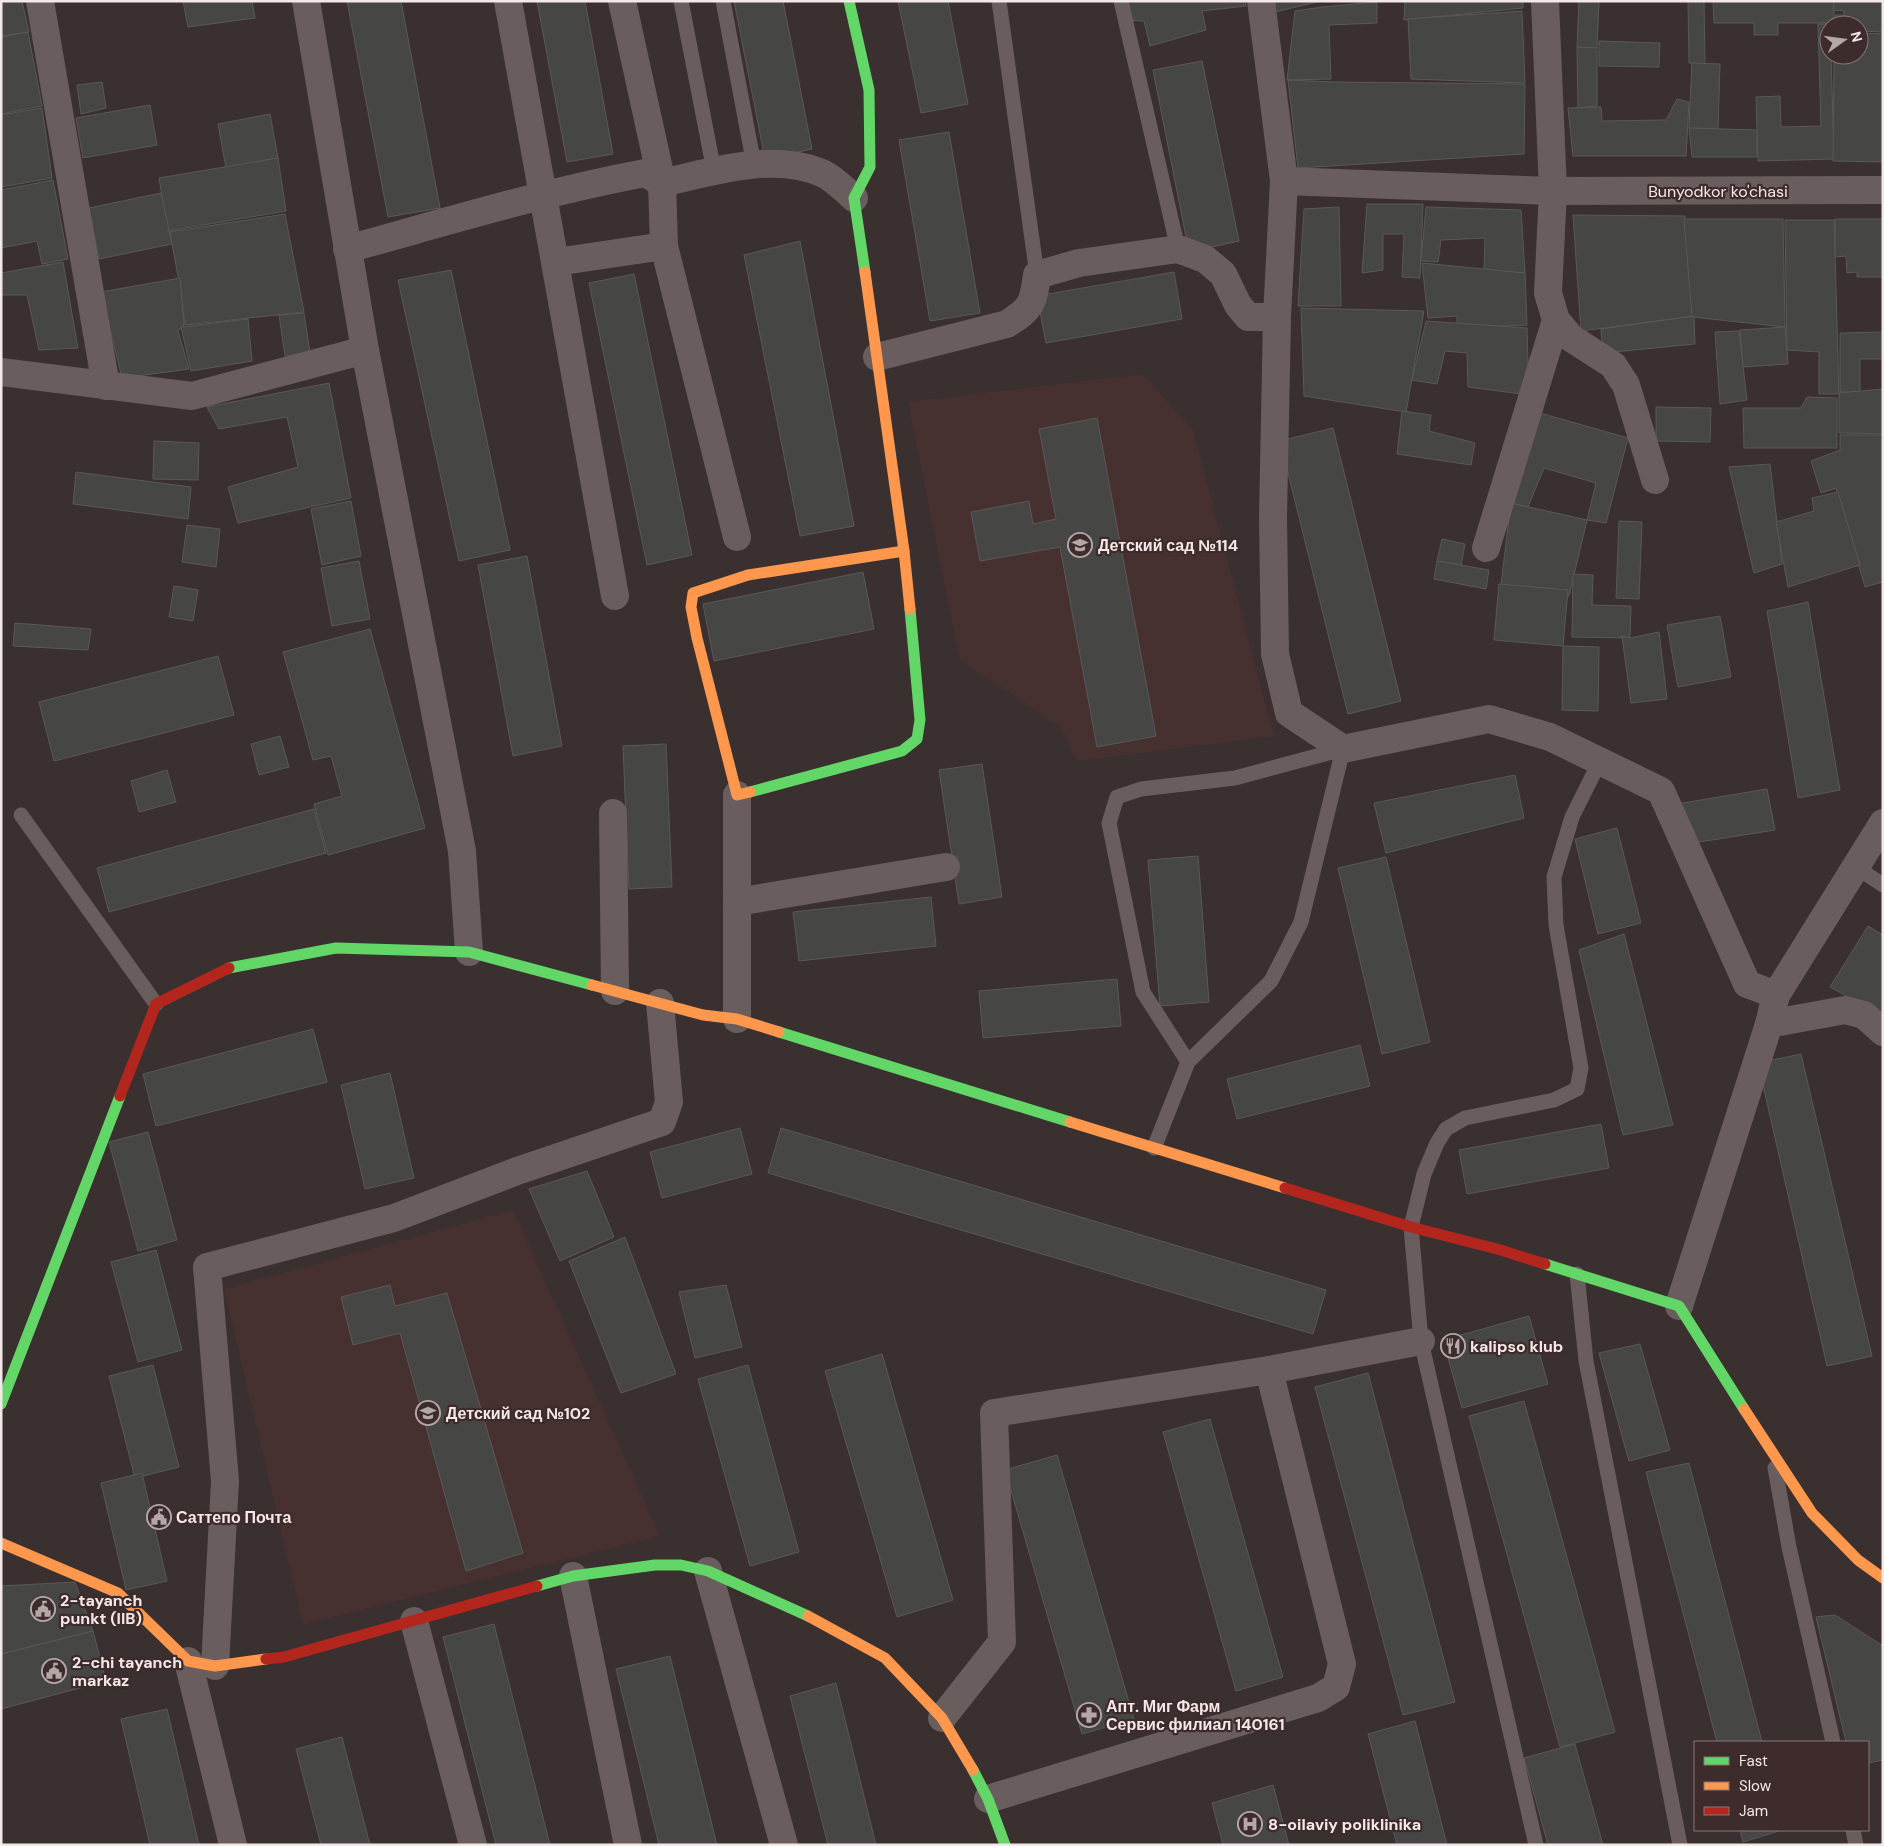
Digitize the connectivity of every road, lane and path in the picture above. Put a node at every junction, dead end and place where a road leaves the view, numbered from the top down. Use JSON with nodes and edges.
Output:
{"nodes":[{"id":1,"x":40,"y":1,"type":"edge"},
{"id":2,"x":306,"y":1,"type":"edge"},
{"id":3,"x":508,"y":1,"type":"edge"},
{"id":4,"x":622,"y":1,"type":"edge"},
{"id":5,"x":681,"y":1,"type":"edge"},
{"id":6,"x":723,"y":1,"type":"edge"},
{"id":7,"x":849,"y":1,"type":"edge"},
{"id":8,"x":999,"y":1,"type":"edge"},
{"id":9,"x":1121,"y":1,"type":"edge"},
{"id":10,"x":1261,"y":1,"type":"edge"},
{"id":11,"x":1545,"y":1,"type":"edge"},
{"id":12,"x":754,"y":165,"type":"junction"},
{"id":13,"x":714,"y":171,"type":"junction"},
{"id":14,"x":1284,"y":181,"type":"junction"},
{"id":15,"x":662,"y":183,"type":"junction"},
{"id":16,"x":1883,"y":190,"type":"edge"},
{"id":17,"x":1553,"y":191,"type":"junction"},
{"id":18,"x":543,"y":195,"type":"junction"},
{"id":19,"x":854,"y":198,"type":"junction"},
{"id":20,"x":664,"y":246,"type":"junction"},
{"id":21,"x":347,"y":249,"type":"junction"},
{"id":22,"x":1178,"y":249,"type":"junction"},
{"id":23,"x":556,"y":262,"type":"junction"},
{"id":24,"x":1037,"y":275,"type":"junction"},
{"id":25,"x":1277,"y":317,"type":"junction"},
{"id":26,"x":1556,"y":320,"type":"junction"},
{"id":27,"x":365,"y":350,"type":"junction"},
{"id":28,"x":877,"y":357,"type":"junction"},
{"id":29,"x":1,"y":372,"type":"edge"},
{"id":30,"x":106,"y":386,"type":"junction"},
{"id":31,"x":1655,"y":480,"type":"dead end"},
{"id":32,"x":737,"y":538,"type":"dead end"},
{"id":33,"x":1486,"y":548,"type":"dead end"},
{"id":34,"x":904,"y":551,"type":"junction"},
{"id":35,"x":615,"y":596,"type":"dead end"},
{"id":36,"x":1343,"y":749,"type":"junction"},
{"id":37,"x":1600,"y":761,"type":"junction"},
{"id":38,"x":737,"y":795,"type":"junction"},
{"id":39,"x":613,"y":812,"type":"dead end"},
{"id":40,"x":21,"y":815,"type":"dead end"},
{"id":41,"x":1883,"y":823,"type":"edge"},
{"id":42,"x":946,"y":867,"type":"dead end"},
{"id":43,"x":1856,"y":867,"type":"junction"},
{"id":44,"x":1883,"y":885,"type":"edge"},
{"id":45,"x":737,"y":902,"type":"junction"},
{"id":46,"x":470,"y":952,"type":"junction"},
{"id":47,"x":614,"y":991,"type":"junction"},
{"id":48,"x":1776,"y":995,"type":"junction"},
{"id":49,"x":660,"y":1003,"type":"junction"},
{"id":50,"x":156,"y":1004,"type":"junction"},
{"id":51,"x":737,"y":1019,"type":"junction"},
{"id":52,"x":1769,"y":1024,"type":"junction"},
{"id":53,"x":1883,"y":1032,"type":"edge"},
{"id":54,"x":1188,"y":1062,"type":"junction"},
{"id":55,"x":1154,"y":1148,"type":"junction"},
{"id":56,"x":1411,"y":1227,"type":"junction"},
{"id":57,"x":1577,"y":1274,"type":"junction"},
{"id":58,"x":1679,"y":1306,"type":"junction"},
{"id":59,"x":1421,"y":1341,"type":"junction"},
{"id":60,"x":1269,"y":1370,"type":"junction"},
{"id":61,"x":1,"y":1404,"type":"edge"},
{"id":62,"x":1773,"y":1456,"type":"junction"},
{"id":63,"x":1,"y":1542,"type":"edge"},
{"id":64,"x":708,"y":1571,"type":"junction"},
{"id":65,"x":573,"y":1576,"type":"junction"},
{"id":66,"x":1883,"y":1578,"type":"edge"},
{"id":67,"x":414,"y":1621,"type":"junction"},
{"id":68,"x":188,"y":1661,"type":"junction"},
{"id":69,"x":215,"y":1666,"type":"junction"},
{"id":70,"x":942,"y":1718,"type":"junction"},
{"id":71,"x":1833,"y":1741,"type":"edge"},
{"id":72,"x":988,"y":1798,"type":"junction"},
{"id":73,"x":1853,"y":1831,"type":"edge"},
{"id":74,"x":233,"y":1845,"type":"edge"},
{"id":75,"x":473,"y":1845,"type":"edge"},
{"id":76,"x":628,"y":1845,"type":"edge"},
{"id":77,"x":784,"y":1845,"type":"edge"},
{"id":78,"x":1005,"y":1845,"type":"edge"},
{"id":79,"x":1536,"y":1845,"type":"edge"},
{"id":80,"x":1680,"y":1845,"type":"edge"},
{"id":81,"x":1856,"y":1845,"type":"edge"}],
"edges":[{"from":1,"to":30,"type":"street"},
{"from":2,"to":21,"type":"street"},
{"from":3,"to":18,"type":"street"},
{"from":4,"to":15,"type":"street"},
{"from":5,"to":13,"type":"lane"},
{"from":6,"to":12,"type":"lane"},
{"from":7,"to":19,"type":"street"},
{"from":8,"to":24,"type":"lane"},
{"from":9,"to":22,"type":"lane"},
{"from":10,"to":14,"type":"street"},
{"from":11,"to":17,"type":"street"},
{"from":12,"to":13,"type":"street"},
{"from":12,"to":19,"type":"street"},
{"from":13,"to":15,"type":"street"},
{"from":14,"to":17,"type":"street","name":"Bunyodkor ko'chasi"},
{"from":14,"to":25,"type":"street"},
{"from":15,"to":18,"type":"street"},
{"from":15,"to":20,"type":"street"},
{"from":16,"to":17,"type":"street","name":"Bunyodkor ko'chasi"},
{"from":17,"to":26,"type":"street"},
{"from":18,"to":21,"type":"street"},
{"from":18,"to":23,"type":"street"},
{"from":19,"to":28,"type":"street"},
{"from":20,"to":23,"type":"street"},
{"from":20,"to":32,"type":"street"},
{"from":21,"to":27,"type":"street"},
{"from":22,"to":24,"type":"street"},
{"from":22,"to":25,"type":"street"},
{"from":23,"to":35,"type":"street"},
{"from":24,"to":28,"type":"street"},
{"from":25,"to":36,"type":"street"},
{"from":26,"to":31,"type":"street"},
{"from":26,"to":33,"type":"street"},
{"from":27,"to":30,"type":"street"},
{"from":27,"to":46,"type":"street"},
{"from":28,"to":34,"type":"street"},
{"from":29,"to":30,"type":"street"},
{"from":34,"to":38,"type":"street"},
{"from":34,"to":38,"type":"street"},
{"from":36,"to":37,"type":"street"},
{"from":36,"to":54,"type":"lane"},
{"from":36,"to":54,"type":"lane"},
{"from":37,"to":48,"type":"street"},
{"from":37,"to":56,"type":"lane"},
{"from":38,"to":45,"type":"street"},
{"from":39,"to":47,"type":"street"},
{"from":40,"to":50,"type":"lane"},
{"from":41,"to":43,"type":"street"},
{"from":42,"to":45,"type":"street"},
{"from":43,"to":44,"type":"lane"},
{"from":43,"to":48,"type":"street"},
{"from":45,"to":51,"type":"street"},
{"from":46,"to":47,"type":"street"},
{"from":46,"to":50,"type":"street"},
{"from":47,"to":49,"type":"street"},
{"from":48,"to":52,"type":"street"},
{"from":49,"to":51,"type":"street"},
{"from":49,"to":69,"type":"street"},
{"from":50,"to":61,"type":"street"},
{"from":51,"to":55,"type":"street"},
{"from":52,"to":53,"type":"street"},
{"from":52,"to":58,"type":"street"},
{"from":54,"to":55,"type":"lane"},
{"from":55,"to":56,"type":"street"},
{"from":56,"to":57,"type":"street"},
{"from":56,"to":59,"type":"lane"},
{"from":57,"to":58,"type":"street"},
{"from":57,"to":80,"type":"lane"},
{"from":58,"to":62,"type":"street"},
{"from":59,"to":60,"type":"street"},
{"from":59,"to":79,"type":"lane"},
{"from":60,"to":70,"type":"street"},
{"from":60,"to":72,"type":"street"},
{"from":62,"to":66,"type":"street"},
{"from":62,"to":71,"type":"lane"},
{"from":63,"to":68,"type":"street"},
{"from":64,"to":65,"type":"street"},
{"from":64,"to":70,"type":"street"},
{"from":64,"to":77,"type":"street"},
{"from":65,"to":67,"type":"street"},
{"from":65,"to":76,"type":"street"},
{"from":67,"to":69,"type":"street"},
{"from":67,"to":75,"type":"street"},
{"from":68,"to":69,"type":"street"},
{"from":68,"to":74,"type":"street"},
{"from":70,"to":72,"type":"street"},
{"from":72,"to":78,"type":"street"},
{"from":73,"to":81,"type":"lane"}]}
